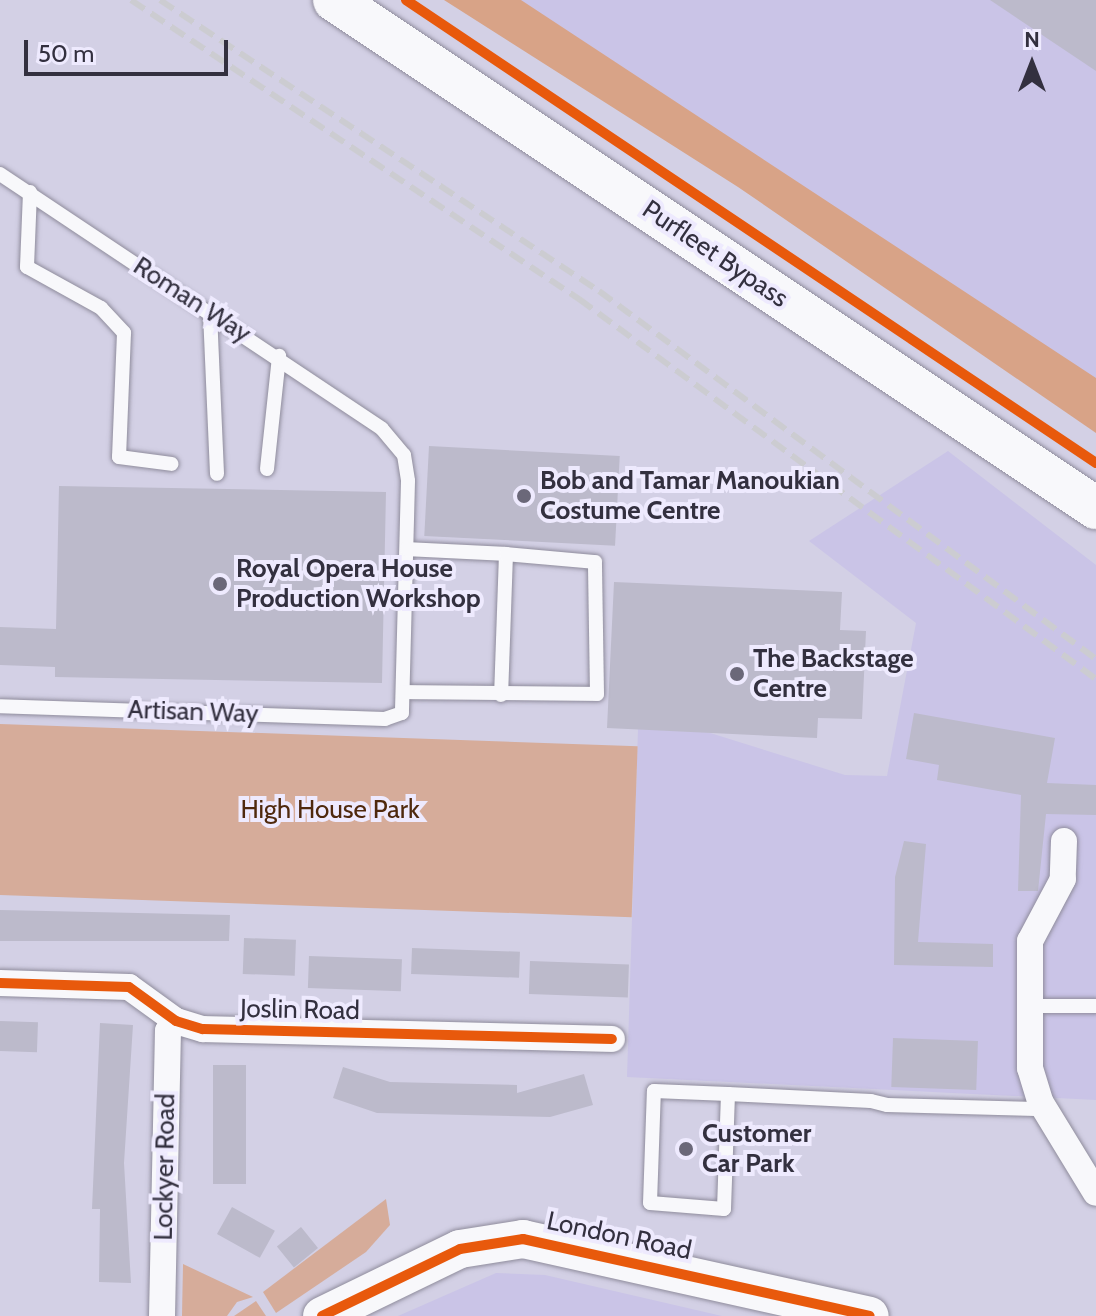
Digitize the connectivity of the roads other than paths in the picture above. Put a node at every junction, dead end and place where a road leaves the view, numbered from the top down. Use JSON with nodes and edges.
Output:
{"nodes":[{"id":1,"x":334,"y":0,"type":"edge"},
{"id":2,"x":0,"y":174,"type":"edge"},
{"id":3,"x":30,"y":192,"type":"junction"},
{"id":4,"x":210,"y":313,"type":"junction"},
{"id":5,"x":279,"y":356,"type":"junction"},
{"id":6,"x":172,"y":464,"type":"dead end"},
{"id":7,"x":267,"y":469,"type":"dead end"},
{"id":8,"x":217,"y":474,"type":"dead end"},
{"id":9,"x":1096,"y":508,"type":"edge"},
{"id":10,"x":407,"y":549,"type":"junction"},
{"id":11,"x":506,"y":554,"type":"junction"},
{"id":12,"x":403,"y":692,"type":"junction"},
{"id":13,"x":501,"y":695,"type":"junction"},
{"id":14,"x":0,"y":706,"type":"edge"},
{"id":15,"x":1064,"y":841,"type":"dead end"},
{"id":16,"x":0,"y":983,"type":"edge"},
{"id":17,"x":1027,"y":1006,"type":"junction"},
{"id":18,"x":1096,"y":1006,"type":"edge"},
{"id":19,"x":176,"y":1021,"type":"junction"},
{"id":20,"x":612,"y":1039,"type":"dead end"},
{"id":21,"x":728,"y":1094,"type":"junction"},
{"id":22,"x":1045,"y":1109,"type":"junction"},
{"id":23,"x":1096,"y":1193,"type":"edge"},
{"id":24,"x":162,"y":1316,"type":"edge"},
{"id":25,"x":322,"y":1316,"type":"edge"},
{"id":26,"x":870,"y":1316,"type":"edge"}],
"edges":[{"from":1,"to":9,"type":"main road","name":"Purfleet Bypass"},
{"from":2,"to":3,"type":"lane","name":"Roman Way"},
{"from":3,"to":4,"type":"lane","name":"Roman Way"},
{"from":3,"to":6,"type":"lane"},
{"from":4,"to":5,"type":"lane","name":"Roman Way"},
{"from":4,"to":8,"type":"lane"},
{"from":5,"to":7,"type":"lane"},
{"from":5,"to":10,"type":"lane","name":"Roman Way"},
{"from":10,"to":11,"type":"lane"},
{"from":10,"to":12,"type":"lane","name":"Roman Way"},
{"from":11,"to":13,"type":"lane"},
{"from":11,"to":13,"type":"lane"},
{"from":12,"to":13,"type":"lane"},
{"from":12,"to":14,"type":"lane","name":"Artisan Way"},
{"from":15,"to":17,"type":"street"},
{"from":16,"to":19,"type":"street","name":"Joslin Road"},
{"from":17,"to":18,"type":"lane"},
{"from":17,"to":22,"type":"street"},
{"from":19,"to":20,"type":"street","name":"Joslin Road"},
{"from":19,"to":24,"type":"street","name":"Lockyer Road"},
{"from":21,"to":21,"type":"lane"},
{"from":21,"to":22,"type":"lane"},
{"from":22,"to":23,"type":"street"},
{"from":25,"to":26,"type":"street","name":"London Road"}]}
